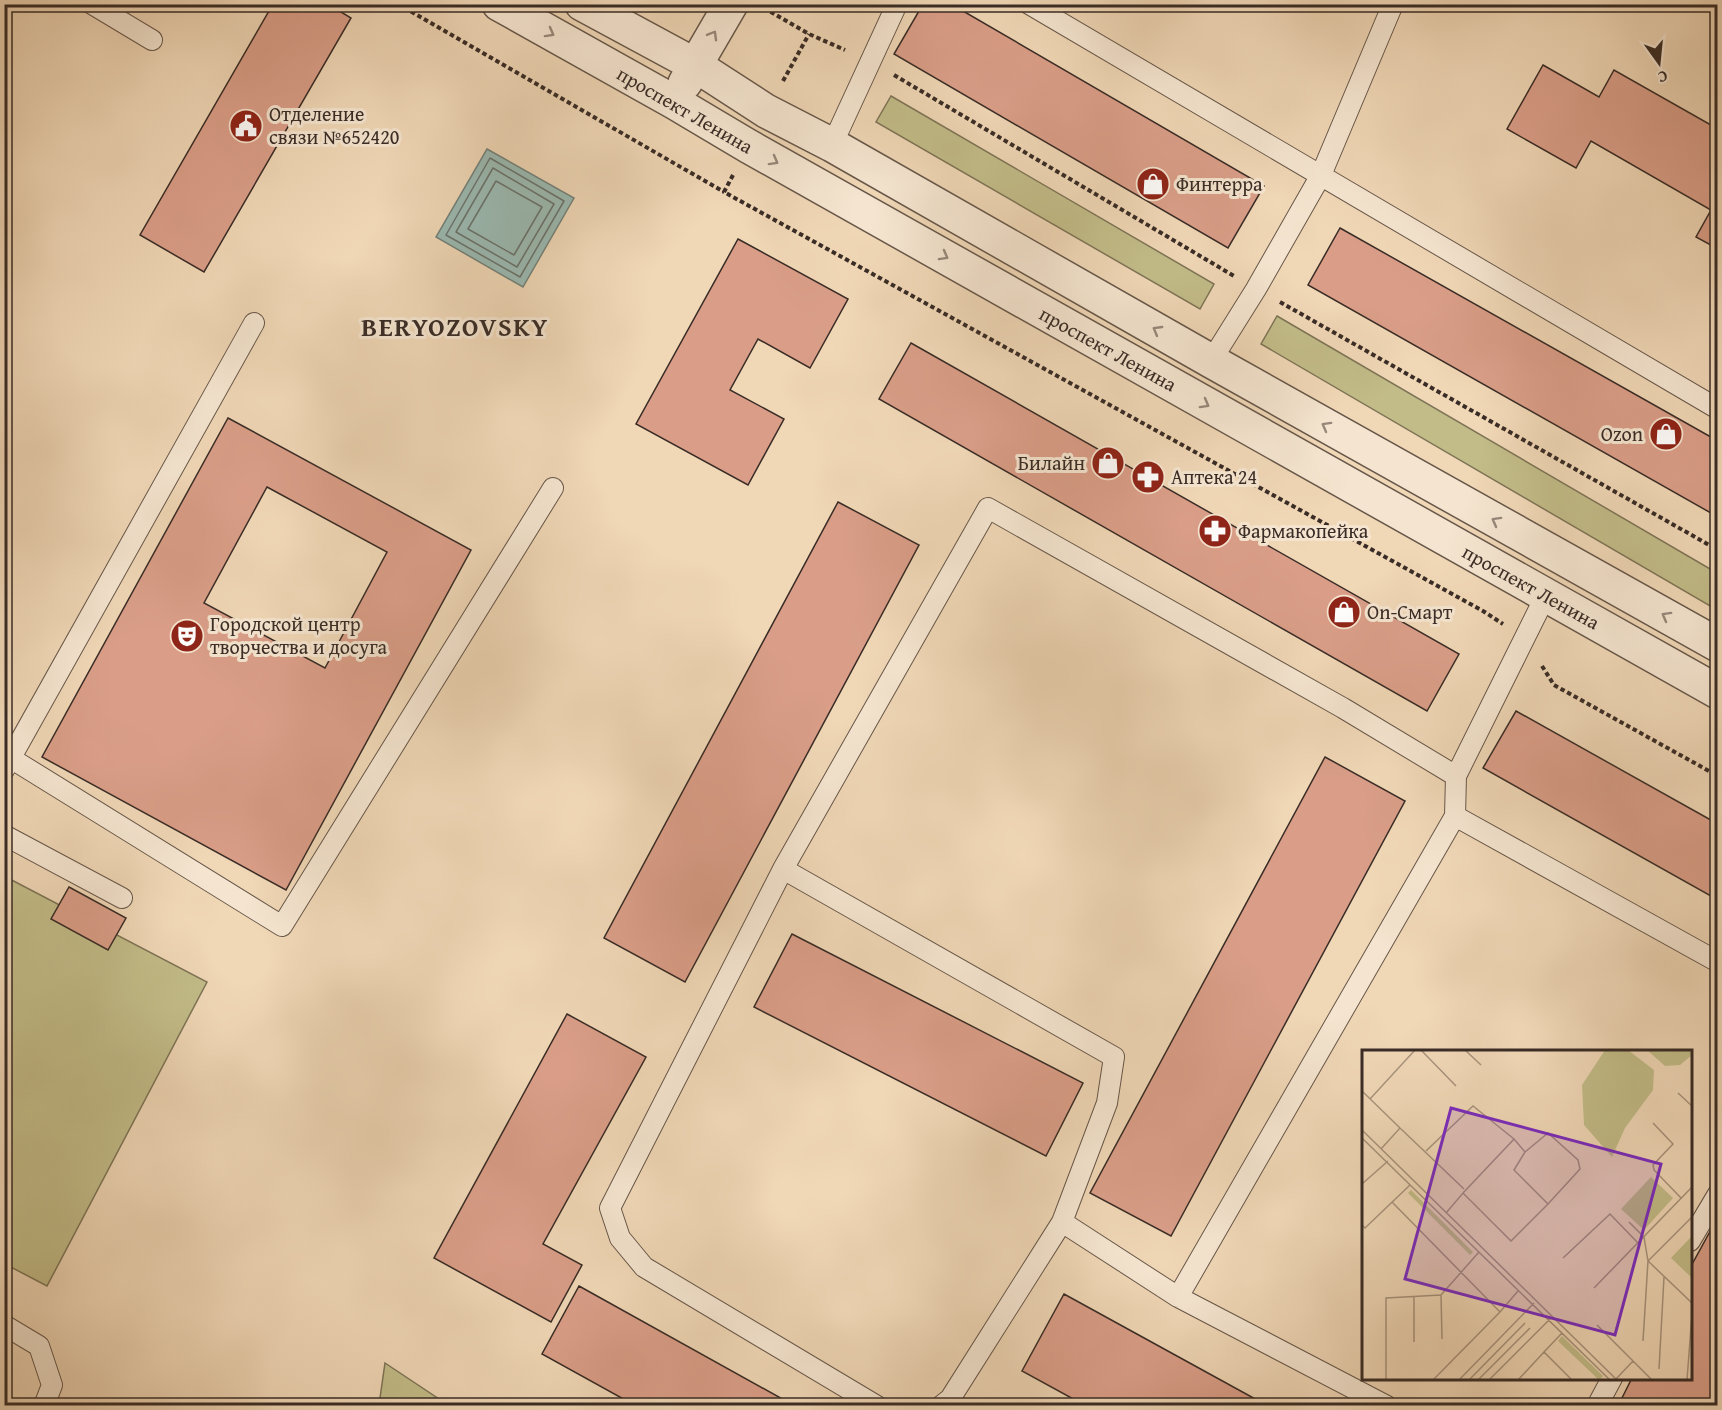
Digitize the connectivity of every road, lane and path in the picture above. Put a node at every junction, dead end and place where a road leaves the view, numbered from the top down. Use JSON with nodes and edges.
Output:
{"nodes":[{"id":1,"x":92,"y":4,"type":"edge"},
{"id":2,"x":398,"y":4,"type":"edge"},
{"id":3,"x":582,"y":4,"type":"edge"},
{"id":4,"x":731,"y":4,"type":"edge"},
{"id":5,"x":757,"y":4,"type":"edge"},
{"id":6,"x":897,"y":4,"type":"edge"},
{"id":7,"x":1029,"y":4,"type":"edge"},
{"id":8,"x":1393,"y":4,"type":"edge"},
{"id":9,"x":510,"y":7,"type":"edge"},
{"id":10,"x":152,"y":40,"type":"dead end"},
{"id":11,"x":870,"y":61,"type":"junction"},
{"id":12,"x":695,"y":65,"type":"junction"},
{"id":13,"x":674,"y":102,"type":"junction"},
{"id":14,"x":832,"y":145,"type":"junction"},
{"id":15,"x":1321,"y":175,"type":"junction"},
{"id":16,"x":724,"y":192,"type":"dead end"},
{"id":17,"x":1256,"y":289,"type":"junction"},
{"id":18,"x":254,"y":323,"type":"dead end"},
{"id":19,"x":1211,"y":361,"type":"junction"},
{"id":20,"x":1718,"y":409,"type":"edge"},
{"id":21,"x":553,"y":488,"type":"dead end"},
{"id":22,"x":1718,"y":550,"type":"edge"},
{"id":23,"x":1546,"y":595,"type":"junction"},
{"id":24,"x":1718,"y":645,"type":"edge"},
{"id":25,"x":1554,"y":685,"type":"dead end"},
{"id":26,"x":1718,"y":692,"type":"edge"},
{"id":27,"x":8,"y":764,"type":"edge"},
{"id":28,"x":1456,"y":776,"type":"junction"},
{"id":29,"x":1718,"y":776,"type":"edge"},
{"id":30,"x":1455,"y":816,"type":"junction"},
{"id":31,"x":4,"y":835,"type":"edge"},
{"id":32,"x":783,"y":869,"type":"junction"},
{"id":33,"x":122,"y":898,"type":"dead end"},
{"id":34,"x":1718,"y":963,"type":"edge"},
{"id":35,"x":1718,"y":1194,"type":"edge"},
{"id":36,"x":1062,"y":1222,"type":"junction"},
{"id":37,"x":1692,"y":1238,"type":"edge"},
{"id":38,"x":1178,"y":1297,"type":"junction"},
{"id":39,"x":4,"y":1325,"type":"edge"},
{"id":40,"x":1611,"y":1380,"type":"edge"},
{"id":41,"x":44,"y":1406,"type":"edge"},
{"id":42,"x":878,"y":1406,"type":"edge"},
{"id":43,"x":941,"y":1406,"type":"edge"},
{"id":44,"x":1387,"y":1406,"type":"edge"},
{"id":45,"x":1597,"y":1406,"type":"edge"}],
"edges":[{"from":1,"to":10,"type":"lane"},
{"from":2,"to":16,"type":"path"},
{"from":3,"to":12,"type":"street","name":"проспект Ленина"},
{"from":12,"to":4,"type":"street","one_way":true},
{"from":5,"to":11,"type":"path"},
{"from":6,"to":11,"type":"lane"},
{"from":7,"to":15,"type":"lane"},
{"from":8,"to":15,"type":"lane"},
{"from":9,"to":13,"type":"street","name":"проспект Ленина","one_way":true},
{"from":11,"to":14,"type":"lane"},
{"from":11,"to":17,"type":"path"},
{"from":12,"to":13,"type":"street"},
{"from":12,"to":14,"type":"street","name":"проспект Ленина"},
{"from":13,"to":23,"type":"street","name":"проспект Ленина","one_way":true},
{"from":19,"to":14,"type":"street","name":"проспект Ленина","one_way":true},
{"from":15,"to":17,"type":"lane"},
{"from":15,"to":20,"type":"lane"},
{"from":17,"to":19,"type":"lane"},
{"from":17,"to":22,"type":"path"},
{"from":18,"to":27,"type":"lane"},
{"from":24,"to":19,"type":"street","name":"проспект Ленина","one_way":true},
{"from":21,"to":27,"type":"lane"},
{"from":23,"to":26,"type":"street","name":"проспект Ленина"},
{"from":23,"to":28,"type":"lane"},
{"from":25,"to":29,"type":"path"},
{"from":28,"to":30,"type":"lane"},
{"from":28,"to":32,"type":"lane"},
{"from":30,"to":34,"type":"lane"},
{"from":30,"to":38,"type":"lane"},
{"from":31,"to":33,"type":"lane"},
{"from":32,"to":36,"type":"lane"},
{"from":32,"to":42,"type":"lane"},
{"from":35,"to":37,"type":"lane"},
{"from":36,"to":38,"type":"lane"},
{"from":36,"to":43,"type":"lane"},
{"from":38,"to":44,"type":"lane"},
{"from":39,"to":41,"type":"lane"},
{"from":40,"to":45,"type":"lane"}]}
